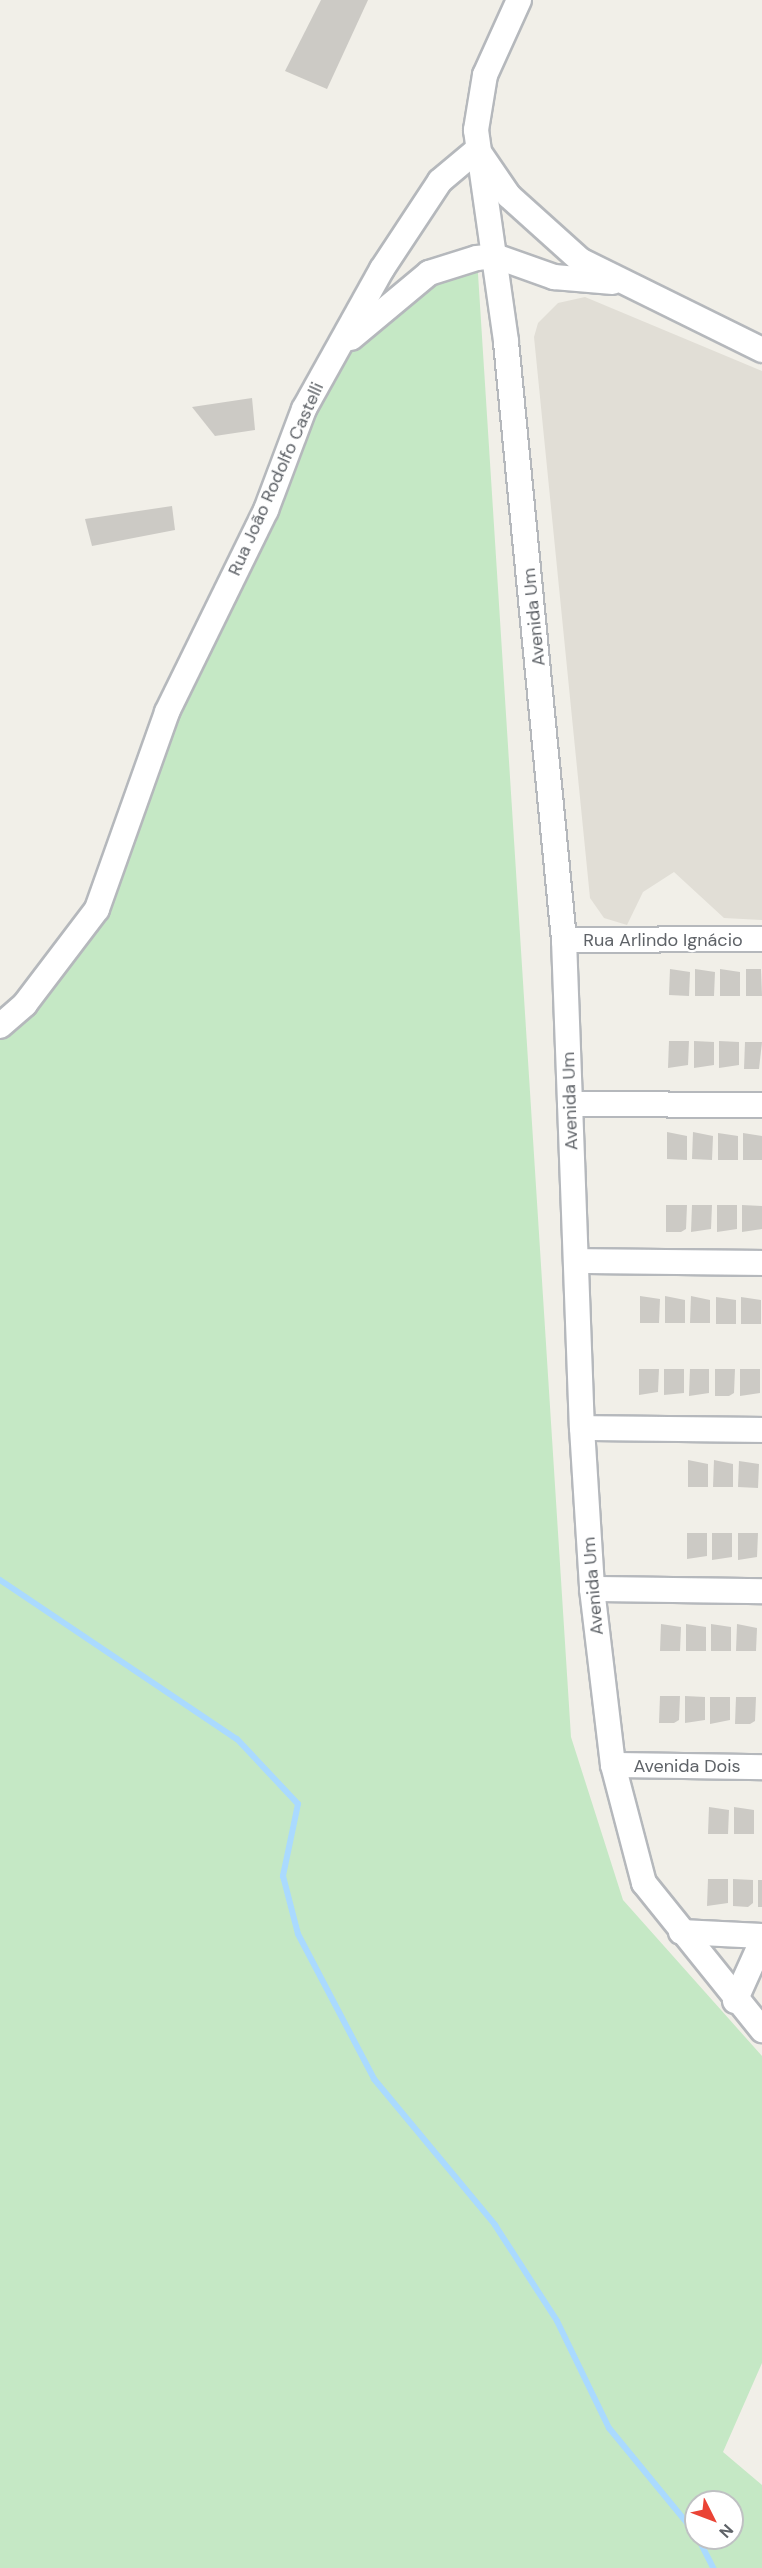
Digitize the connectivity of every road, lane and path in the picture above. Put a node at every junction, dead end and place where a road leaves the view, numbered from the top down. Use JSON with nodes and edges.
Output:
{"nodes":[{"id":1,"x":519,"y":0,"type":"edge"},
{"id":2,"x":477,"y":150,"type":"junction"},
{"id":3,"x":495,"y":256,"type":"junction"},
{"id":4,"x":620,"y":283,"type":"junction"},
{"id":5,"x":762,"y":350,"type":"edge"},
{"id":6,"x":332,"y":356,"type":"junction"},
{"id":7,"x":762,"y":939,"type":"edge"},
{"id":8,"x":564,"y":940,"type":"junction"},
{"id":9,"x":0,"y":1026,"type":"edge"},
{"id":10,"x":570,"y":1104,"type":"junction"},
{"id":11,"x":762,"y":1105,"type":"edge"},
{"id":12,"x":577,"y":1261,"type":"junction"},
{"id":13,"x":762,"y":1263,"type":"edge"},
{"id":14,"x":582,"y":1428,"type":"junction"},
{"id":15,"x":762,"y":1430,"type":"edge"},
{"id":16,"x":592,"y":1589,"type":"junction"},
{"id":17,"x":762,"y":1591,"type":"edge"},
{"id":18,"x":613,"y":1766,"type":"junction"},
{"id":19,"x":762,"y":1767,"type":"edge"},
{"id":20,"x":681,"y":1932,"type":"junction"},
{"id":21,"x":762,"y":1936,"type":"edge"},
{"id":22,"x":762,"y":1941,"type":"edge"},
{"id":23,"x":735,"y":2001,"type":"junction"},
{"id":24,"x":762,"y":2030,"type":"edge"}],
"edges":[{"from":1,"to":2,"type":"street"},
{"from":2,"to":3,"type":"street","name":"Avenida Um"},
{"from":2,"to":4,"type":"street"},
{"from":2,"to":6,"type":"street","name":"Rua João Rodolfo Castelli"},
{"from":3,"to":4,"type":"street"},
{"from":3,"to":6,"type":"street"},
{"from":3,"to":8,"type":"street","name":"Avenida Um"},
{"from":4,"to":5,"type":"street"},
{"from":6,"to":9,"type":"street","name":"Rua João Rodolfo Castelli"},
{"from":7,"to":8,"type":"street","name":"Rua Arlindo Ignácio"},
{"from":8,"to":10,"type":"street","name":"Avenida Um"},
{"from":10,"to":11,"type":"street"},
{"from":10,"to":12,"type":"street","name":"Avenida Um"},
{"from":12,"to":13,"type":"street"},
{"from":12,"to":14,"type":"street","name":"Avenida Um"},
{"from":14,"to":15,"type":"street"},
{"from":14,"to":16,"type":"street","name":"Avenida Um"},
{"from":16,"to":17,"type":"street"},
{"from":16,"to":18,"type":"street","name":"Avenida Um"},
{"from":18,"to":19,"type":"street","name":"Avenida Dois"},
{"from":18,"to":20,"type":"street","name":"Avenida Um"},
{"from":20,"to":21,"type":"street"},
{"from":20,"to":23,"type":"street","name":"Avenida Um"},
{"from":22,"to":23,"type":"street"},
{"from":23,"to":24,"type":"street","name":"Avenida Um"}]}
